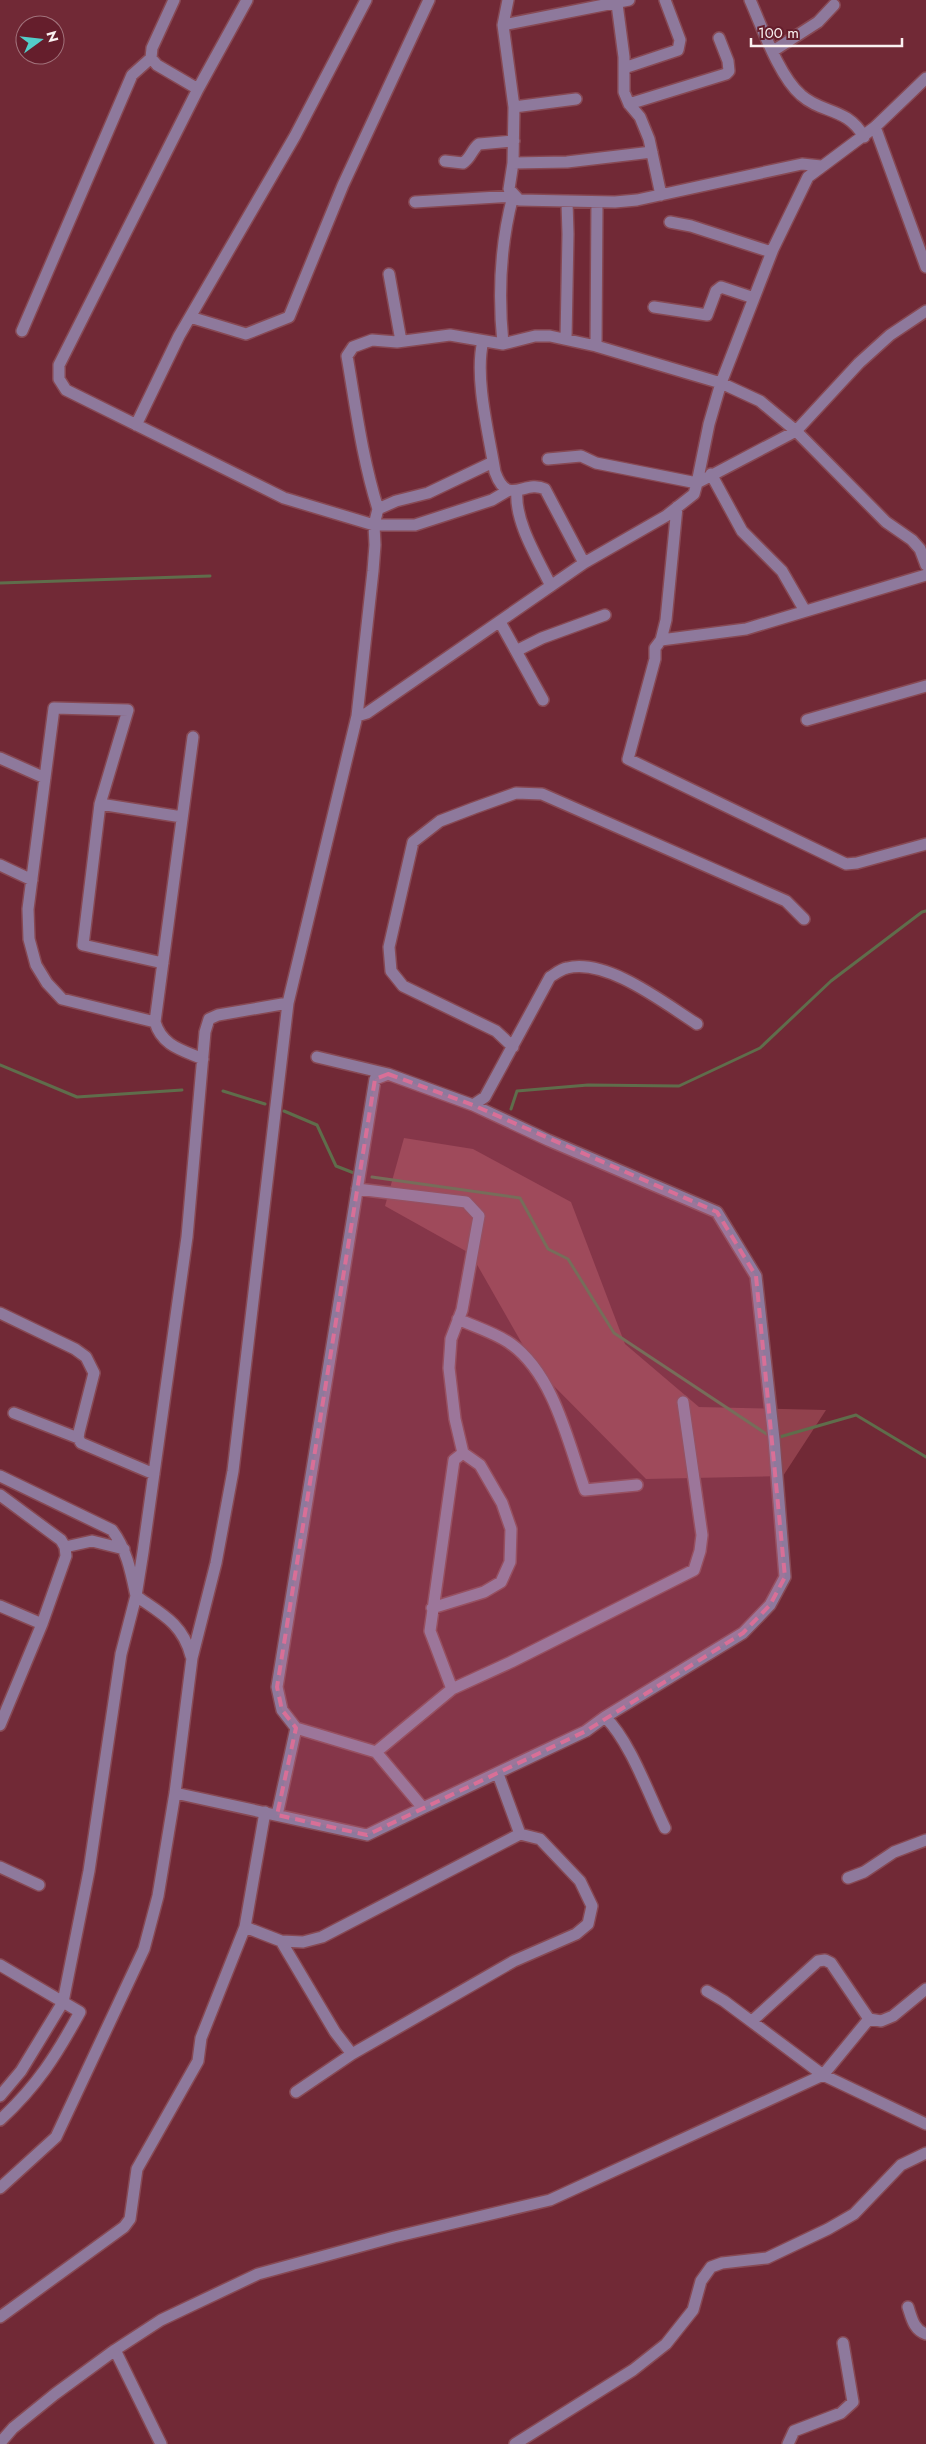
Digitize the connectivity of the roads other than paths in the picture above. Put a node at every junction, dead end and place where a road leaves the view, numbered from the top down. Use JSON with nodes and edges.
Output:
{"nodes":[{"id":1,"x":174,"y":0,"type":"edge"},
{"id":2,"x":247,"y":0,"type":"edge"},
{"id":3,"x":366,"y":0,"type":"edge"},
{"id":4,"x":429,"y":0,"type":"edge"},
{"id":5,"x":508,"y":0,"type":"edge"},
{"id":6,"x":630,"y":0,"type":"edge"},
{"id":7,"x":665,"y":0,"type":"edge"},
{"id":8,"x":750,"y":0,"type":"edge"},
{"id":9,"x":617,"y":4,"type":"junction"},
{"id":10,"x":834,"y":5,"type":"dead end"},
{"id":11,"x":503,"y":25,"type":"junction"},
{"id":12,"x":719,"y":38,"type":"dead end"},
{"id":13,"x":773,"y":51,"type":"junction"},
{"id":14,"x":151,"y":58,"type":"junction"},
{"id":15,"x":624,"y":68,"type":"junction"},
{"id":16,"x":926,"y":78,"type":"edge"},
{"id":17,"x":198,"y":89,"type":"junction"},
{"id":18,"x":576,"y":99,"type":"dead end"},
{"id":19,"x":629,"y":104,"type":"junction"},
{"id":20,"x":514,"y":107,"type":"junction"},
{"id":21,"x":876,"y":127,"type":"junction"},
{"id":22,"x":864,"y":137,"type":"junction"},
{"id":23,"x":514,"y":141,"type":"junction"},
{"id":24,"x":652,"y":152,"type":"junction"},
{"id":25,"x":445,"y":161,"type":"dead end"},
{"id":26,"x":513,"y":163,"type":"junction"},
{"id":27,"x":822,"y":166,"type":"junction"},
{"id":28,"x":661,"y":195,"type":"junction"},
{"id":29,"x":513,"y":196,"type":"junction"},
{"id":30,"x":415,"y":202,"type":"dead end"},
{"id":31,"x":567,"y":202,"type":"junction"},
{"id":32,"x":597,"y":202,"type":"junction"},
{"id":33,"x":670,"y":222,"type":"dead end"},
{"id":34,"x":772,"y":252,"type":"junction"},
{"id":35,"x":926,"y":267,"type":"edge"},
{"id":36,"x":389,"y":274,"type":"dead end"},
{"id":37,"x":754,"y":298,"type":"junction"},
{"id":38,"x":654,"y":307,"type":"dead end"},
{"id":39,"x":926,"y":311,"type":"edge"},
{"id":40,"x":190,"y":317,"type":"junction"},
{"id":41,"x":22,"y":332,"type":"dead end"},
{"id":42,"x":400,"y":336,"type":"junction"},
{"id":43,"x":566,"y":339,"type":"junction"},
{"id":44,"x":482,"y":341,"type":"junction"},
{"id":45,"x":503,"y":344,"type":"junction"},
{"id":46,"x":596,"y":346,"type":"junction"},
{"id":47,"x":721,"y":383,"type":"junction"},
{"id":48,"x":136,"y":425,"type":"junction"},
{"id":49,"x":796,"y":431,"type":"junction"},
{"id":50,"x":548,"y":459,"type":"dead end"},
{"id":51,"x":493,"y":462,"type":"junction"},
{"id":52,"x":712,"y":474,"type":"junction"},
{"id":53,"x":697,"y":483,"type":"junction"},
{"id":54,"x":513,"y":491,"type":"junction"},
{"id":55,"x":677,"y":507,"type":"junction"},
{"id":56,"x":378,"y":509,"type":"junction"},
{"id":57,"x":374,"y":525,"type":"junction"},
{"id":58,"x":584,"y":563,"type":"junction"},
{"id":59,"x":926,"y":565,"type":"edge"},
{"id":60,"x":926,"y":575,"type":"edge"},
{"id":61,"x":551,"y":586,"type":"junction"},
{"id":62,"x":805,"y":611,"type":"junction"},
{"id":63,"x":605,"y":615,"type":"dead end"},
{"id":64,"x":500,"y":622,"type":"junction"},
{"id":65,"x":660,"y":640,"type":"junction"},
{"id":66,"x":516,"y":651,"type":"junction"},
{"id":67,"x":926,"y":686,"type":"edge"},
{"id":68,"x":543,"y":700,"type":"dead end"},
{"id":69,"x":357,"y":716,"type":"junction"},
{"id":70,"x":807,"y":720,"type":"dead end"},
{"id":71,"x":193,"y":737,"type":"dead end"},
{"id":72,"x":0,"y":758,"type":"edge"},
{"id":73,"x":45,"y":778,"type":"junction"},
{"id":74,"x":100,"y":804,"type":"junction"},
{"id":75,"x":182,"y":818,"type":"junction"},
{"id":76,"x":926,"y":844,"type":"edge"},
{"id":77,"x":0,"y":864,"type":"edge"},
{"id":78,"x":32,"y":880,"type":"junction"},
{"id":79,"x":804,"y":919,"type":"dead end"},
{"id":80,"x":163,"y":963,"type":"junction"},
{"id":81,"x":288,"y":1003,"type":"junction"},
{"id":82,"x":156,"y":1022,"type":"junction"},
{"id":83,"x":697,"y":1024,"type":"dead end"},
{"id":84,"x":513,"y":1047,"type":"junction"},
{"id":85,"x":317,"y":1057,"type":"dead end"},
{"id":86,"x":203,"y":1059,"type":"junction"},
{"id":87,"x":388,"y":1074,"type":"junction"},
{"id":88,"x":473,"y":1105,"type":"junction"},
{"id":89,"x":357,"y":1189,"type":"junction"},
{"id":90,"x":0,"y":1312,"type":"edge"},
{"id":91,"x":458,"y":1319,"type":"junction"},
{"id":92,"x":683,"y":1402,"type":"dead end"},
{"id":93,"x":14,"y":1413,"type":"dead end"},
{"id":94,"x":78,"y":1438,"type":"junction"},
{"id":95,"x":462,"y":1453,"type":"junction"},
{"id":96,"x":154,"y":1474,"type":"junction"},
{"id":97,"x":0,"y":1476,"type":"edge"},
{"id":98,"x":637,"y":1485,"type":"dead end"},
{"id":99,"x":0,"y":1495,"type":"edge"},
{"id":100,"x":65,"y":1547,"type":"junction"},
{"id":101,"x":124,"y":1549,"type":"junction"},
{"id":102,"x":136,"y":1596,"type":"junction"},
{"id":103,"x":0,"y":1606,"type":"edge"},
{"id":104,"x":432,"y":1608,"type":"junction"},
{"id":105,"x":42,"y":1624,"type":"junction"},
{"id":106,"x":192,"y":1658,"type":"junction"},
{"id":107,"x":452,"y":1689,"type":"junction"},
{"id":108,"x":5,"y":1699,"type":"edge"},
{"id":109,"x":605,"y":1716,"type":"junction"},
{"id":110,"x":0,"y":1724,"type":"edge"},
{"id":111,"x":296,"y":1728,"type":"junction"},
{"id":112,"x":376,"y":1752,"type":"junction"},
{"id":113,"x":498,"y":1774,"type":"junction"},
{"id":114,"x":176,"y":1793,"type":"junction"},
{"id":115,"x":423,"y":1808,"type":"junction"},
{"id":116,"x":271,"y":1813,"type":"junction"},
{"id":117,"x":665,"y":1828,"type":"dead end"},
{"id":118,"x":520,"y":1834,"type":"junction"},
{"id":119,"x":926,"y":1840,"type":"edge"},
{"id":120,"x":0,"y":1867,"type":"edge"},
{"id":121,"x":848,"y":1878,"type":"dead end"},
{"id":122,"x":40,"y":1885,"type":"dead end"},
{"id":123,"x":245,"y":1927,"type":"junction"},
{"id":124,"x":281,"y":1940,"type":"junction"},
{"id":125,"x":0,"y":1965,"type":"edge"},
{"id":126,"x":926,"y":1989,"type":"edge"},
{"id":127,"x":707,"y":1991,"type":"dead end"},
{"id":128,"x":63,"y":2002,"type":"junction"},
{"id":129,"x":869,"y":2019,"type":"junction"},
{"id":130,"x":752,"y":2022,"type":"junction"},
{"id":131,"x":352,"y":2054,"type":"junction"},
{"id":132,"x":823,"y":2075,"type":"junction"},
{"id":133,"x":296,"y":2092,"type":"dead end"},
{"id":134,"x":0,"y":2096,"type":"edge"},
{"id":135,"x":0,"y":2120,"type":"edge"},
{"id":136,"x":926,"y":2124,"type":"edge"},
{"id":137,"x":926,"y":2153,"type":"edge"},
{"id":138,"x":0,"y":2188,"type":"edge"},
{"id":139,"x":908,"y":2308,"type":"dead end"},
{"id":140,"x":0,"y":2317,"type":"edge"},
{"id":141,"x":926,"y":2334,"type":"edge"},
{"id":142,"x":843,"y":2343,"type":"dead end"},
{"id":143,"x":115,"y":2350,"type":"junction"},
{"id":144,"x":0,"y":2443,"type":"edge"},
{"id":145,"x":161,"y":2444,"type":"edge"},
{"id":146,"x":515,"y":2444,"type":"edge"},
{"id":147,"x":788,"y":2444,"type":"edge"}],
"edges":[{"from":1,"to":14,"type":"street"},
{"from":2,"to":17,"type":"street"},
{"from":3,"to":40,"type":"street"},
{"from":4,"to":40,"type":"street"},
{"from":5,"to":11,"type":"street"},
{"from":6,"to":9,"type":"street"},
{"from":7,"to":15,"type":"street"},
{"from":8,"to":13,"type":"street"},
{"from":9,"to":11,"type":"street"},
{"from":9,"to":15,"type":"street"},
{"from":10,"to":13,"type":"street"},
{"from":11,"to":20,"type":"street"},
{"from":12,"to":19,"type":"street"},
{"from":13,"to":22,"type":"street"},
{"from":14,"to":17,"type":"street"},
{"from":14,"to":41,"type":"street"},
{"from":15,"to":19,"type":"street"},
{"from":16,"to":21,"type":"street"},
{"from":17,"to":48,"type":"street"},
{"from":18,"to":20,"type":"street"},
{"from":19,"to":24,"type":"street"},
{"from":20,"to":23,"type":"street"},
{"from":21,"to":22,"type":"street"},
{"from":21,"to":35,"type":"street"},
{"from":22,"to":27,"type":"street"},
{"from":23,"to":25,"type":"street"},
{"from":23,"to":26,"type":"street"},
{"from":24,"to":26,"type":"street"},
{"from":24,"to":28,"type":"street"},
{"from":26,"to":29,"type":"street"},
{"from":27,"to":28,"type":"street"},
{"from":27,"to":34,"type":"street"},
{"from":28,"to":32,"type":"street"},
{"from":29,"to":30,"type":"street"},
{"from":29,"to":31,"type":"street"},
{"from":29,"to":45,"type":"street"},
{"from":31,"to":32,"type":"street"},
{"from":31,"to":43,"type":"street"},
{"from":32,"to":46,"type":"street"},
{"from":33,"to":34,"type":"street"},
{"from":34,"to":37,"type":"street"},
{"from":36,"to":42,"type":"street"},
{"from":37,"to":38,"type":"street"},
{"from":37,"to":47,"type":"street"},
{"from":39,"to":49,"type":"street"},
{"from":40,"to":48,"type":"street"},
{"from":42,"to":44,"type":"street"},
{"from":42,"to":56,"type":"street"},
{"from":43,"to":45,"type":"street"},
{"from":43,"to":46,"type":"street"},
{"from":44,"to":45,"type":"street"},
{"from":44,"to":51,"type":"street"},
{"from":46,"to":47,"type":"street"},
{"from":47,"to":49,"type":"street"},
{"from":47,"to":53,"type":"street"},
{"from":48,"to":57,"type":"street"},
{"from":49,"to":52,"type":"street"},
{"from":49,"to":59,"type":"street"},
{"from":50,"to":53,"type":"street"},
{"from":51,"to":54,"type":"street"},
{"from":51,"to":56,"type":"street"},
{"from":52,"to":53,"type":"street"},
{"from":52,"to":62,"type":"street"},
{"from":53,"to":55,"type":"street"},
{"from":54,"to":57,"type":"street"},
{"from":54,"to":58,"type":"street"},
{"from":54,"to":61,"type":"street"},
{"from":55,"to":58,"type":"street"},
{"from":55,"to":65,"type":"street"},
{"from":56,"to":57,"type":"street"},
{"from":57,"to":69,"type":"street"},
{"from":58,"to":61,"type":"street"},
{"from":60,"to":62,"type":"street"},
{"from":61,"to":64,"type":"street"},
{"from":62,"to":65,"type":"street"},
{"from":63,"to":66,"type":"street"},
{"from":64,"to":66,"type":"street"},
{"from":64,"to":69,"type":"street"},
{"from":65,"to":76,"type":"street"},
{"from":66,"to":68,"type":"street"},
{"from":67,"to":70,"type":"street"},
{"from":69,"to":81,"type":"street"},
{"from":71,"to":75,"type":"street"},
{"from":72,"to":73,"type":"street"},
{"from":73,"to":74,"type":"street"},
{"from":73,"to":78,"type":"street"},
{"from":74,"to":75,"type":"street"},
{"from":74,"to":80,"type":"street"},
{"from":75,"to":80,"type":"street"},
{"from":77,"to":78,"type":"street"},
{"from":78,"to":82,"type":"street"},
{"from":79,"to":84,"type":"street"},
{"from":80,"to":82,"type":"street"},
{"from":81,"to":86,"type":"street"},
{"from":81,"to":106,"type":"street"},
{"from":82,"to":86,"type":"street"},
{"from":83,"to":84,"type":"street"},
{"from":84,"to":88,"type":"street"},
{"from":85,"to":87,"type":"street"},
{"from":86,"to":96,"type":"street"},
{"from":87,"to":88,"type":"street"},
{"from":87,"to":89,"type":"street"},
{"from":88,"to":109,"type":"street"},
{"from":89,"to":91,"type":"street"},
{"from":89,"to":111,"type":"street"},
{"from":90,"to":94,"type":"street"},
{"from":91,"to":95,"type":"street"},
{"from":91,"to":98,"type":"street"},
{"from":92,"to":107,"type":"street"},
{"from":93,"to":94,"type":"street"},
{"from":94,"to":96,"type":"street"},
{"from":95,"to":104,"type":"street"},
{"from":95,"to":104,"type":"street"},
{"from":96,"to":102,"type":"street"},
{"from":97,"to":101,"type":"street"},
{"from":99,"to":100,"type":"street"},
{"from":100,"to":101,"type":"street"},
{"from":100,"to":105,"type":"street"},
{"from":101,"to":102,"type":"street"},
{"from":102,"to":106,"type":"street"},
{"from":102,"to":128,"type":"street"},
{"from":103,"to":105,"type":"street"},
{"from":104,"to":107,"type":"street"},
{"from":105,"to":108,"type":"street"},
{"from":106,"to":114,"type":"street"},
{"from":107,"to":112,"type":"street"},
{"from":108,"to":110,"type":"street"},
{"from":109,"to":113,"type":"street"},
{"from":109,"to":117,"type":"street"},
{"from":111,"to":112,"type":"street"},
{"from":111,"to":116,"type":"street"},
{"from":112,"to":115,"type":"street"},
{"from":113,"to":115,"type":"street"},
{"from":113,"to":118,"type":"street"},
{"from":114,"to":116,"type":"street"},
{"from":114,"to":138,"type":"street"},
{"from":115,"to":116,"type":"street"},
{"from":116,"to":123,"type":"street"},
{"from":118,"to":124,"type":"street"},
{"from":118,"to":131,"type":"street"},
{"from":119,"to":121,"type":"street"},
{"from":120,"to":122,"type":"street"},
{"from":123,"to":124,"type":"street"},
{"from":123,"to":140,"type":"street"},
{"from":124,"to":131,"type":"street"},
{"from":125,"to":128,"type":"street"},
{"from":126,"to":129,"type":"street"},
{"from":127,"to":130,"type":"street"},
{"from":128,"to":134,"type":"street"},
{"from":128,"to":135,"type":"street"},
{"from":129,"to":130,"type":"street"},
{"from":129,"to":132,"type":"street"},
{"from":130,"to":132,"type":"street"},
{"from":131,"to":133,"type":"street"},
{"from":132,"to":136,"type":"street"},
{"from":132,"to":143,"type":"street"},
{"from":137,"to":146,"type":"street"},
{"from":139,"to":141,"type":"street"},
{"from":142,"to":147,"type":"street"},
{"from":143,"to":144,"type":"street"},
{"from":143,"to":145,"type":"street"}]}
